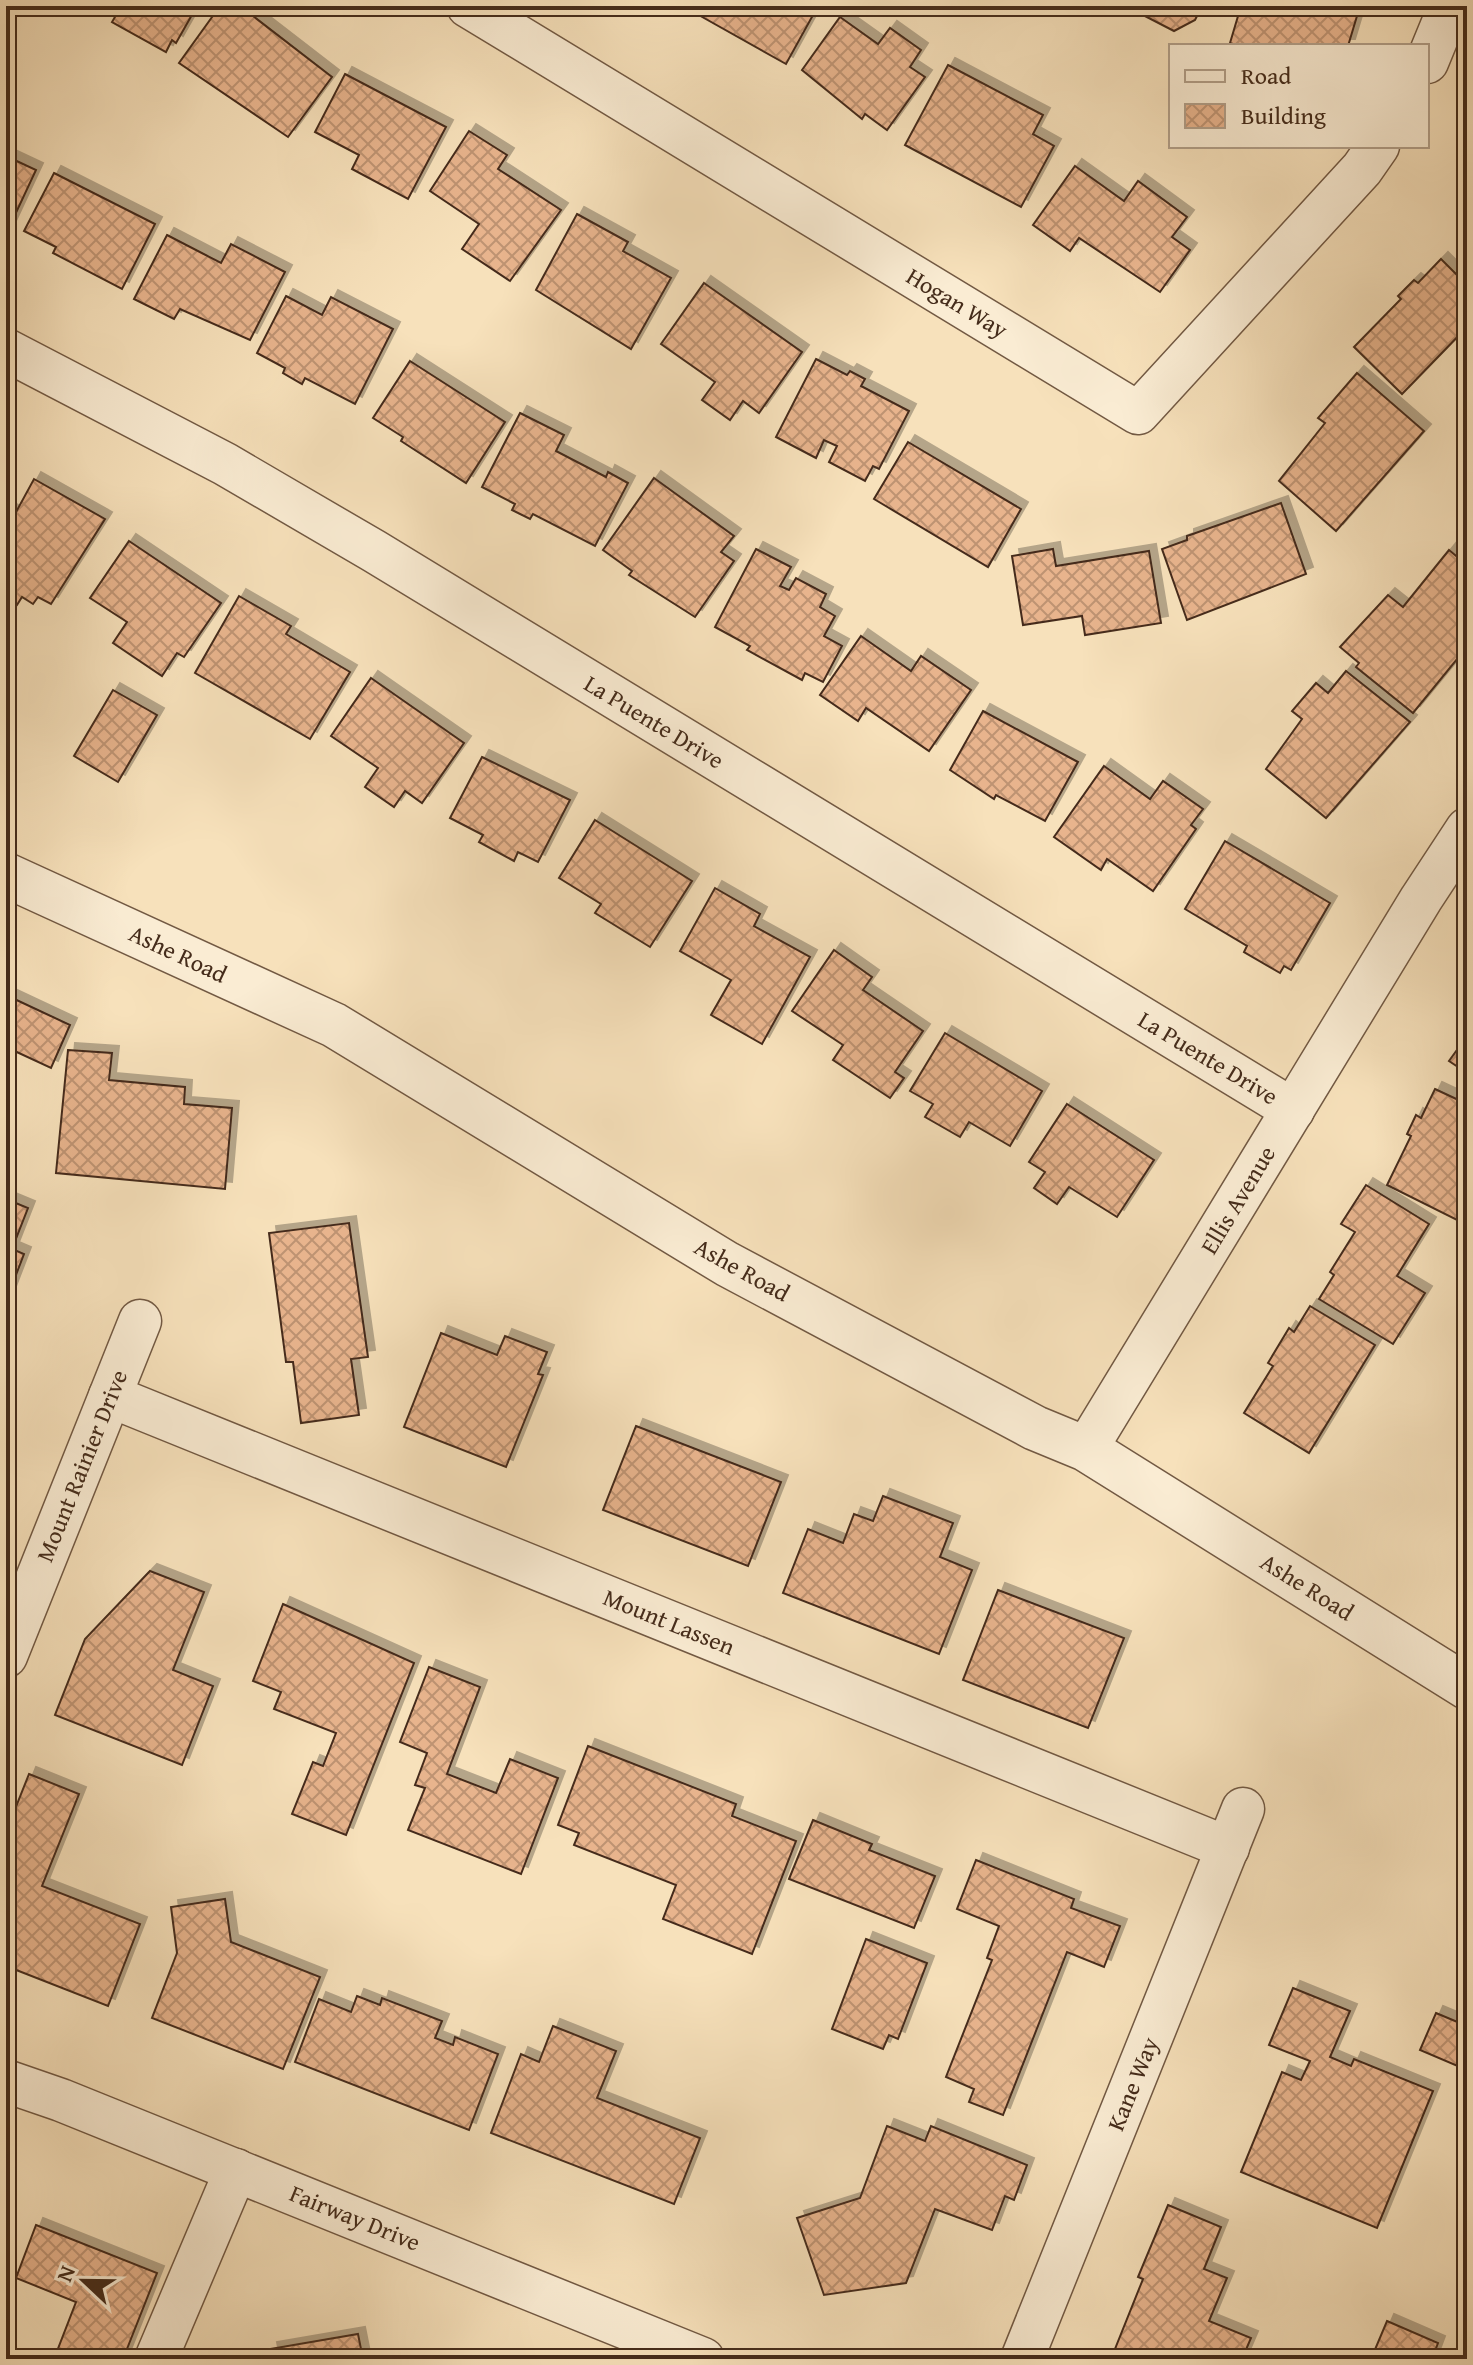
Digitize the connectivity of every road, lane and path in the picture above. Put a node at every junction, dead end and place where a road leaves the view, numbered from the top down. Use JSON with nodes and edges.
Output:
{"nodes":[{"id":1,"x":468,"y":6,"type":"edge"},
{"id":2,"x":1450,"y":6,"type":"edge"},
{"id":3,"x":1429,"y":57,"type":"edge"},
{"id":4,"x":1376,"y":148,"type":"edge"},
{"id":5,"x":6,"y":350,"type":"edge"},
{"id":6,"x":1467,"y":829,"type":"edge"},
{"id":7,"x":6,"y":875,"type":"edge"},
{"id":8,"x":1293,"y":1110,"type":"junction"},
{"id":9,"x":140,"y":1321,"type":"dead end"},
{"id":10,"x":110,"y":1396,"type":"junction"},
{"id":11,"x":1086,"y":1449,"type":"junction"},
{"id":12,"x":6,"y":1656,"type":"edge"},
{"id":13,"x":1467,"y":1687,"type":"edge"},
{"id":14,"x":1243,"y":1809,"type":"dead end"},
{"id":15,"x":1228,"y":1848,"type":"junction"},
{"id":16,"x":6,"y":2081,"type":"edge"},
{"id":17,"x":236,"y":2170,"type":"junction"},
{"id":18,"x":156,"y":2359,"type":"edge"},
{"id":19,"x":703,"y":2359,"type":"edge"},
{"id":20,"x":1022,"y":2359,"type":"edge"}],
"edges":[{"from":1,"to":4,"type":"street","name":"Hogan Way"},
{"from":2,"to":3,"type":"street"},
{"from":5,"to":8,"type":"street","name":"La Puente Drive"},
{"from":6,"to":8,"type":"street","name":"Ellis Avenue"},
{"from":7,"to":11,"type":"street","name":"Ashe Road"},
{"from":8,"to":11,"type":"street","name":"Ellis Avenue"},
{"from":9,"to":10,"type":"street","name":"Mount Rainier Drive"},
{"from":10,"to":12,"type":"street","name":"Mount Rainier Drive"},
{"from":10,"to":15,"type":"street","name":"Mount Lassen"},
{"from":11,"to":13,"type":"street","name":"Ashe Road"},
{"from":14,"to":15,"type":"street","name":"Kane Way"},
{"from":15,"to":20,"type":"street","name":"Kane Way"},
{"from":16,"to":17,"type":"street","name":"Fairway Drive"},
{"from":17,"to":18,"type":"street"},
{"from":17,"to":19,"type":"street","name":"Fairway Drive"}]}
